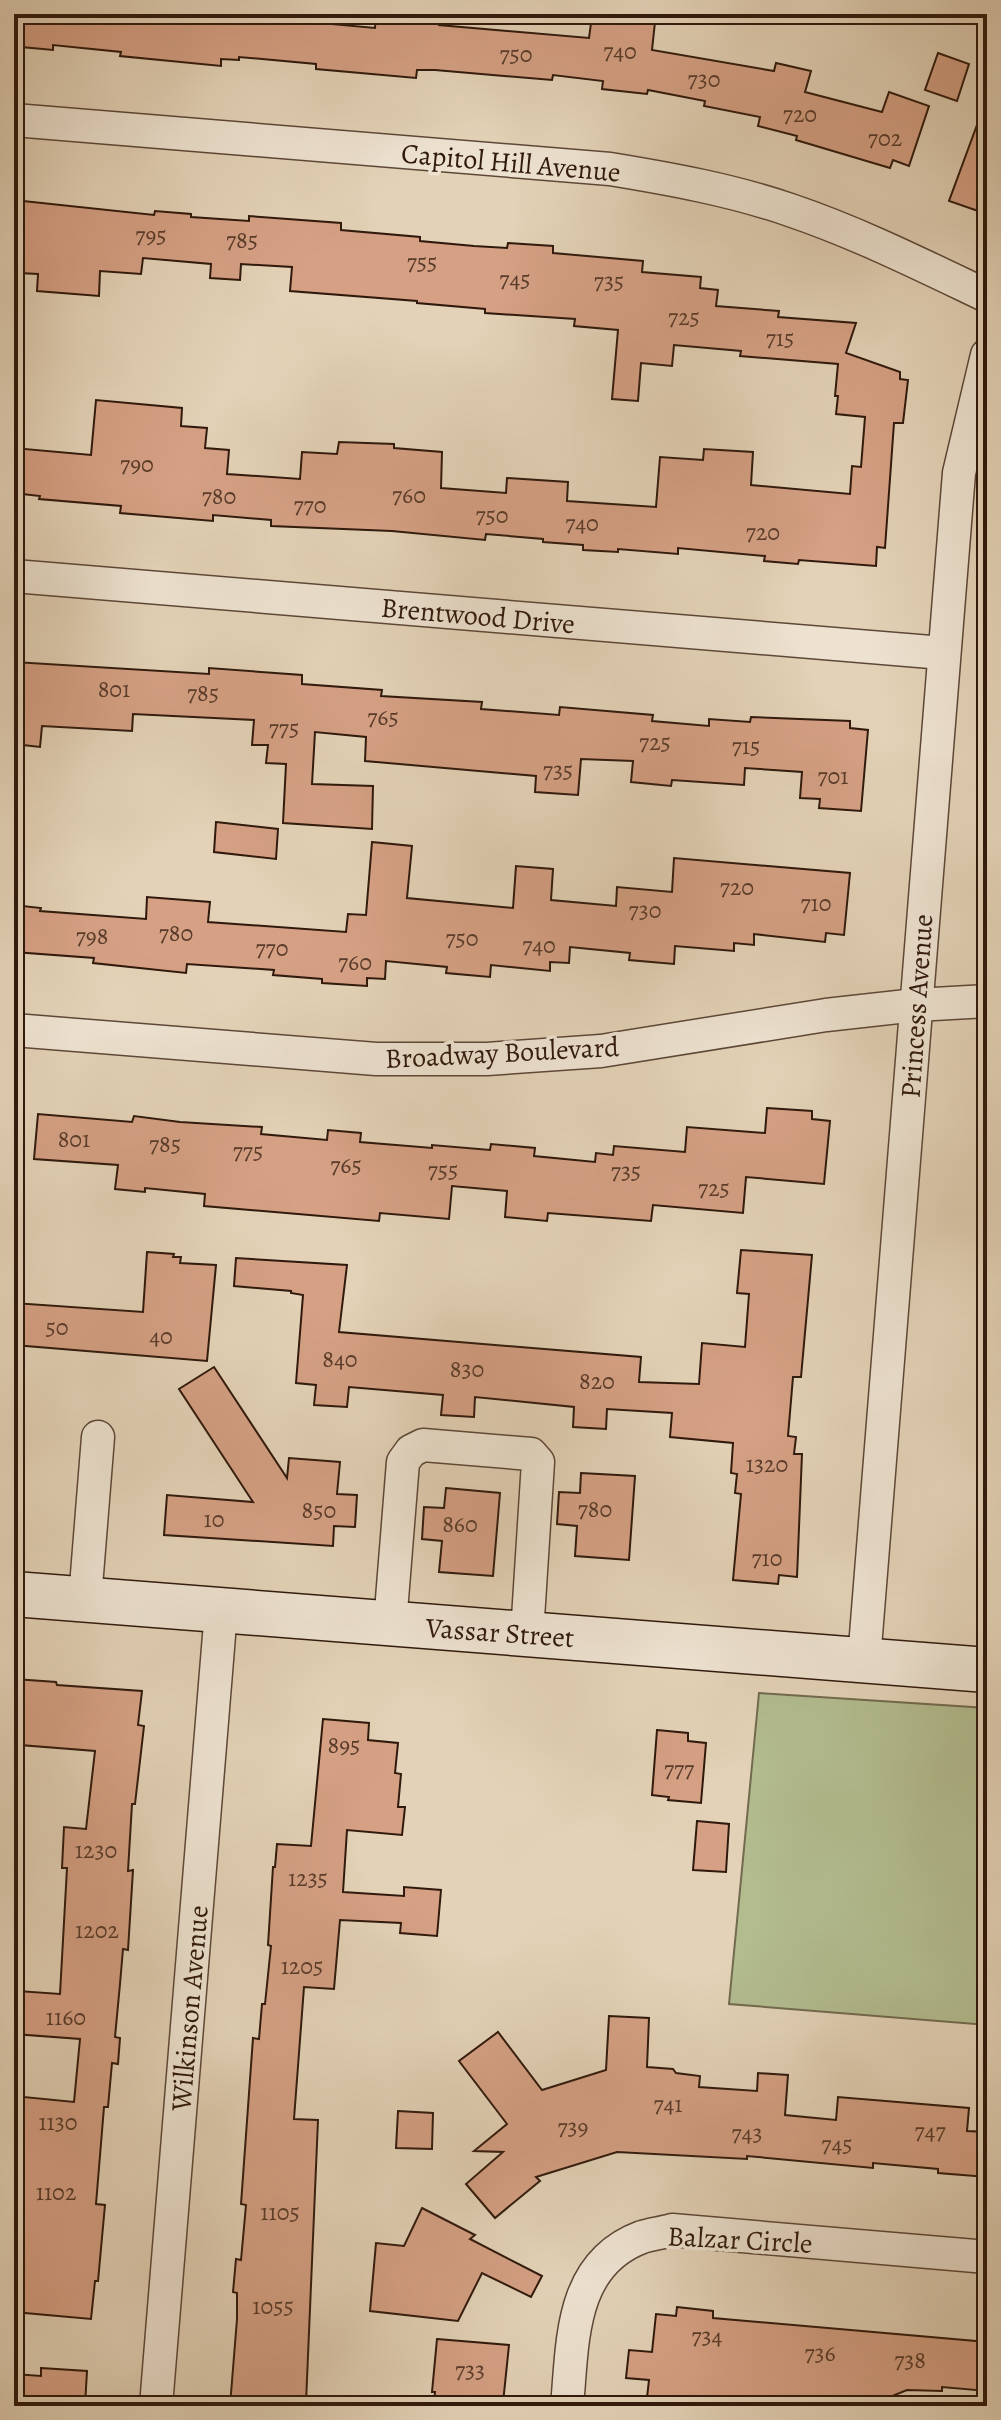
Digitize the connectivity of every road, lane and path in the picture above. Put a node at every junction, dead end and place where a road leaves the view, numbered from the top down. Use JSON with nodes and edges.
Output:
{"nodes":[{"id":1,"x":14,"y":120,"type":"edge"},
{"id":2,"x":987,"y":296,"type":"edge"},
{"id":3,"x":987,"y":355,"type":"edge"},
{"id":4,"x":14,"y":576,"type":"edge"},
{"id":5,"x":943,"y":653,"type":"junction"},
{"id":6,"x":987,"y":1001,"type":"edge"},
{"id":7,"x":916,"y":1005,"type":"junction"},
{"id":8,"x":14,"y":1030,"type":"edge"},
{"id":9,"x":98,"y":1437,"type":"dead end"},
{"id":10,"x":14,"y":1594,"type":"edge"},
{"id":11,"x":85,"y":1599,"type":"junction"},
{"id":12,"x":221,"y":1611,"type":"junction"},
{"id":13,"x":390,"y":1624,"type":"junction"},
{"id":14,"x":527,"y":1634,"type":"junction"},
{"id":15,"x":864,"y":1660,"type":"junction"},
{"id":16,"x":987,"y":1670,"type":"edge"},
{"id":17,"x":987,"y":2257,"type":"edge"},
{"id":18,"x":156,"y":2406,"type":"edge"},
{"id":19,"x":567,"y":2406,"type":"edge"}],
"edges":[{"from":1,"to":2,"type":"street","name":"Capitol Hill Avenue"},
{"from":3,"to":5,"type":"street","name":"Princess Avenue"},
{"from":4,"to":5,"type":"street","name":"Brentwood Drive"},
{"from":5,"to":7,"type":"street","name":"Princess Avenue"},
{"from":6,"to":7,"type":"street","name":"Broadway Boulevard"},
{"from":7,"to":8,"type":"street","name":"Broadway Boulevard"},
{"from":7,"to":15,"type":"street","name":"Princess Avenue"},
{"from":9,"to":11,"type":"street"},
{"from":10,"to":11,"type":"street","name":"Vassar Street"},
{"from":11,"to":12,"type":"street","name":"Vassar Street"},
{"from":12,"to":13,"type":"street","name":"Vassar Street"},
{"from":12,"to":18,"type":"street","name":"Wilkinson Avenue"},
{"from":13,"to":14,"type":"street","name":"Vassar Street"},
{"from":13,"to":14,"type":"street"},
{"from":14,"to":15,"type":"street","name":"Vassar Street"},
{"from":15,"to":16,"type":"street","name":"Vassar Street"},
{"from":17,"to":19,"type":"street","name":"Balzar Circle"}]}
